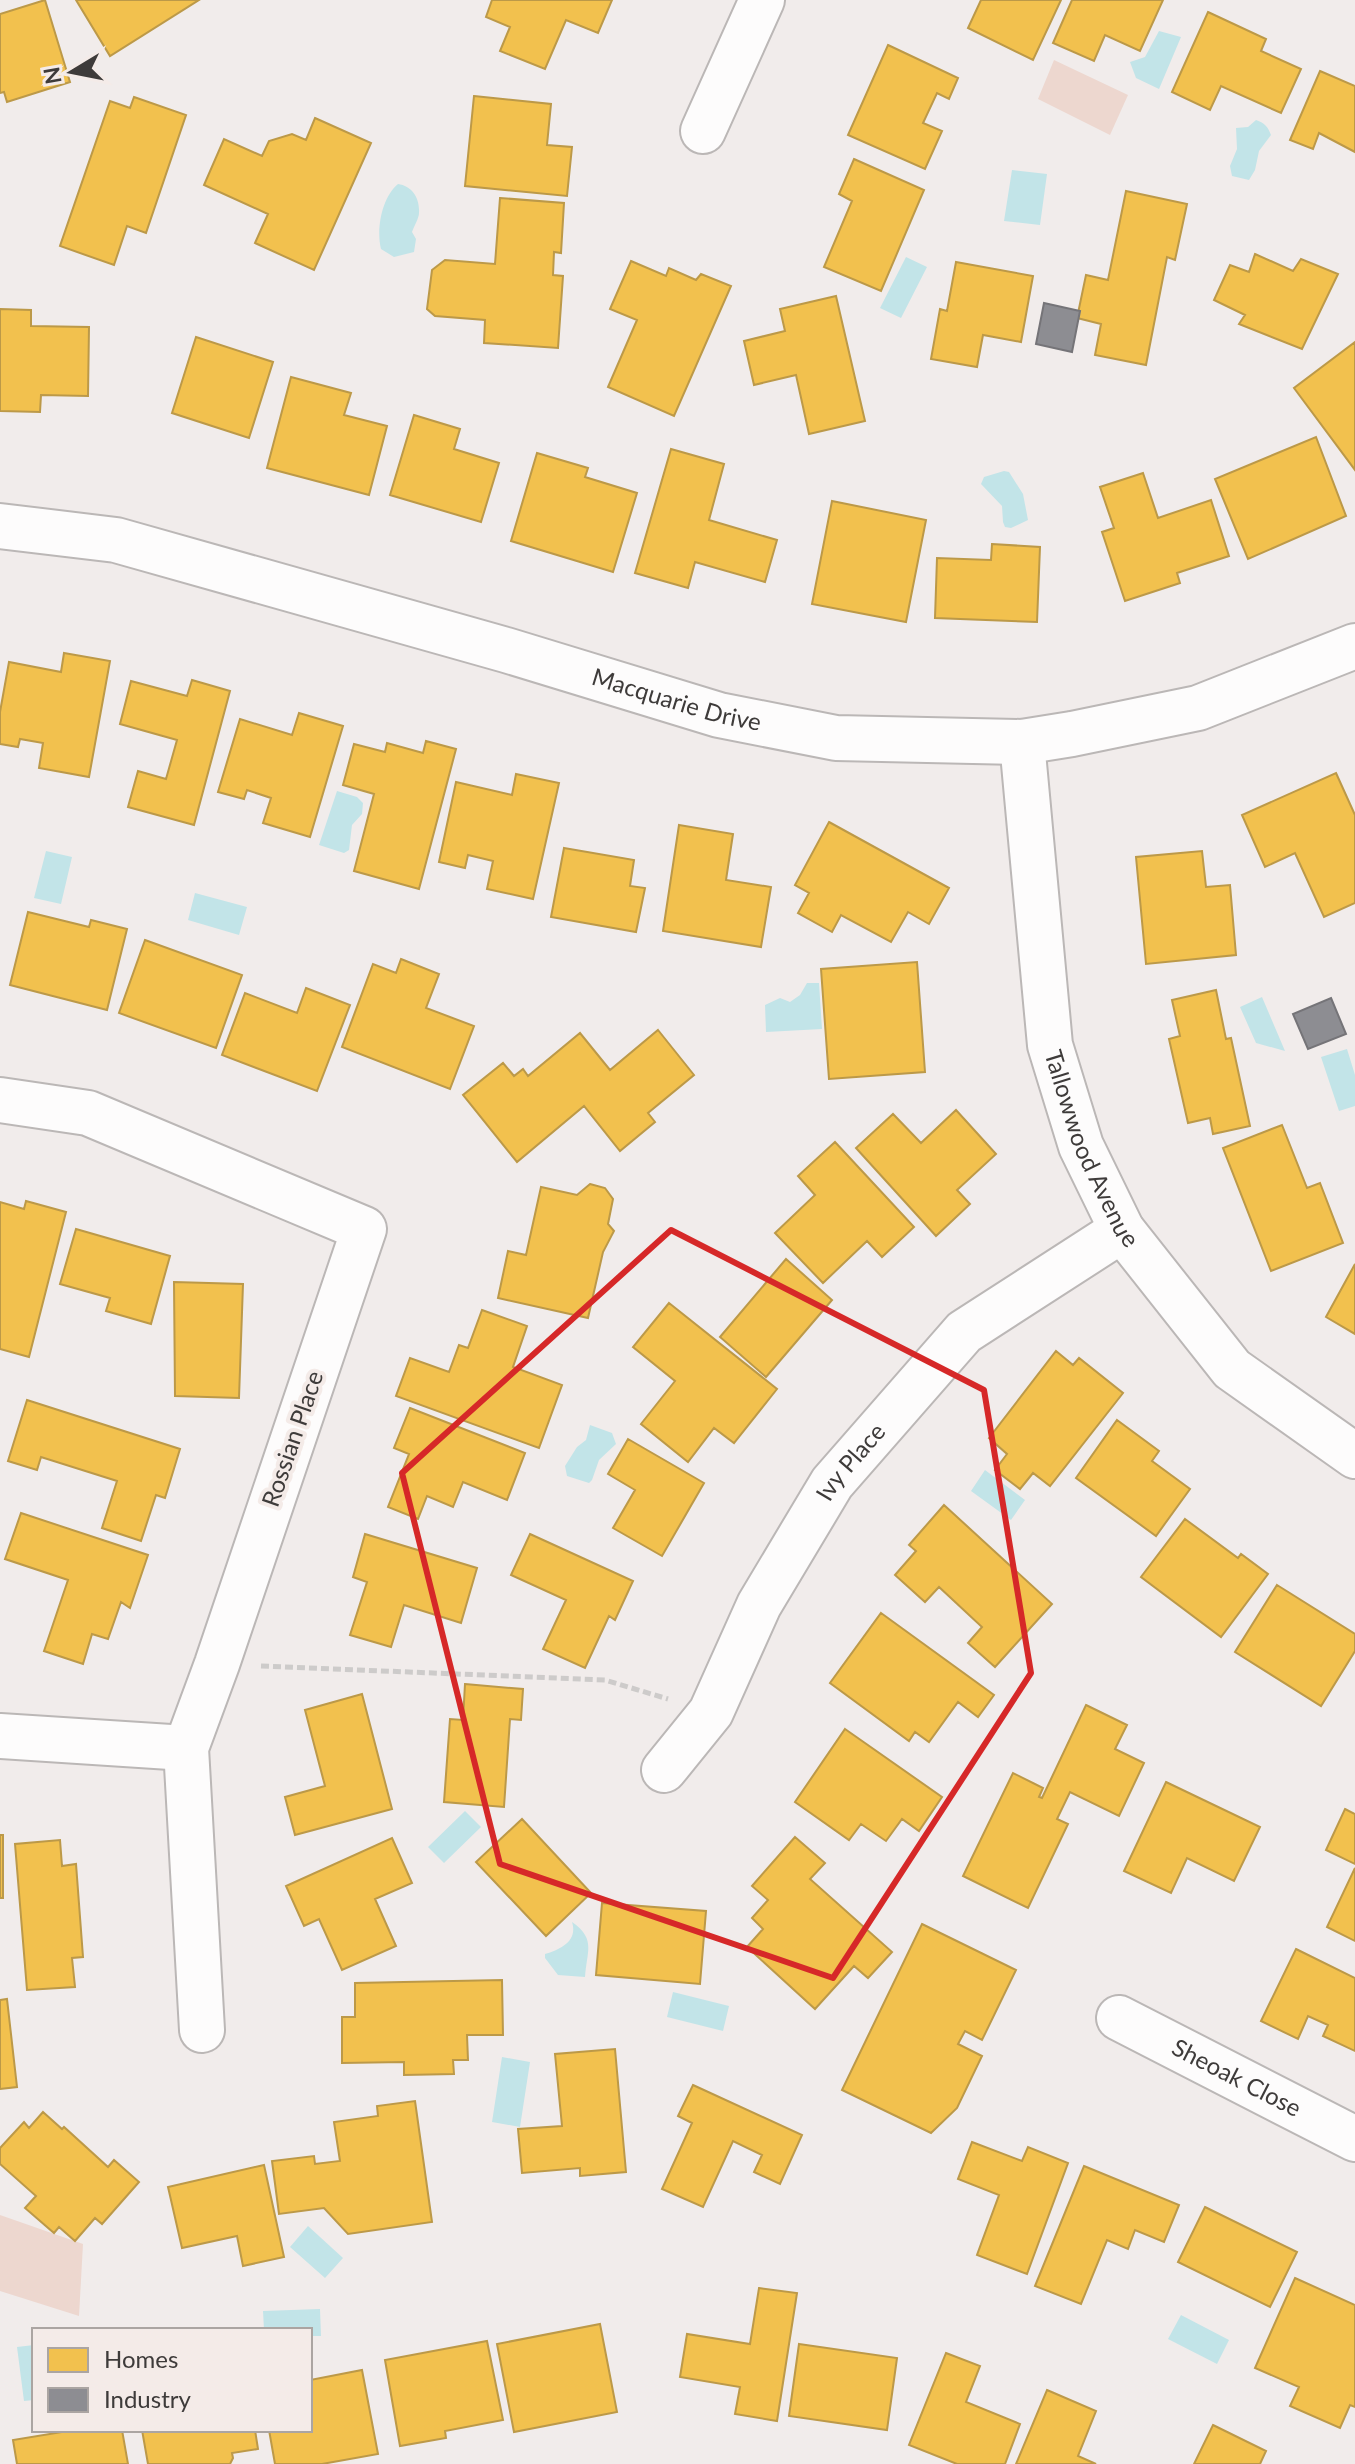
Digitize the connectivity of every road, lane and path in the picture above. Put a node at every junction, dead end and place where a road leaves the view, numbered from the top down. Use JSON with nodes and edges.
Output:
{"nodes":[{"id":1,"x":762,"y":0,"type":"edge"},
{"id":2,"x":703,"y":131,"type":"dead end"},
{"id":3,"x":0,"y":526,"type":"edge"},
{"id":4,"x":1355,"y":646,"type":"edge"},
{"id":5,"x":1022,"y":742,"type":"junction"},
{"id":6,"x":0,"y":1100,"type":"edge"},
{"id":7,"x":1122,"y":1230,"type":"junction"},
{"id":8,"x":1355,"y":1456,"type":"edge"},
{"id":9,"x":217,"y":1664,"type":"junction"},
{"id":10,"x":711,"y":1712,"type":"junction"},
{"id":11,"x":0,"y":1736,"type":"edge"},
{"id":12,"x":186,"y":1748,"type":"junction"},
{"id":13,"x":664,"y":1770,"type":"dead end"},
{"id":14,"x":1119,"y":2018,"type":"dead end"},
{"id":15,"x":202,"y":2030,"type":"dead end"},
{"id":16,"x":1355,"y":2139,"type":"edge"}],
"edges":[{"from":1,"to":2,"type":"street"},
{"from":3,"to":5,"type":"street","name":"Macquarie Drive"},
{"from":4,"to":5,"type":"street","name":"Macquarie Drive"},
{"from":5,"to":7,"type":"street","name":"Tallowwood Avenue"},
{"from":6,"to":9,"type":"street","name":"Rossian Place"},
{"from":7,"to":8,"type":"street","name":"Tallowwood Avenue"},
{"from":7,"to":10,"type":"street","name":"Ivy Place"},
{"from":9,"to":10,"type":"path"},
{"from":9,"to":12,"type":"street","name":"Rossian Place"},
{"from":10,"to":13,"type":"street","name":"Ivy Place"},
{"from":11,"to":12,"type":"street"},
{"from":12,"to":15,"type":"street","name":"Rossian Place"},
{"from":14,"to":16,"type":"street","name":"Sheoak Close"}]}
